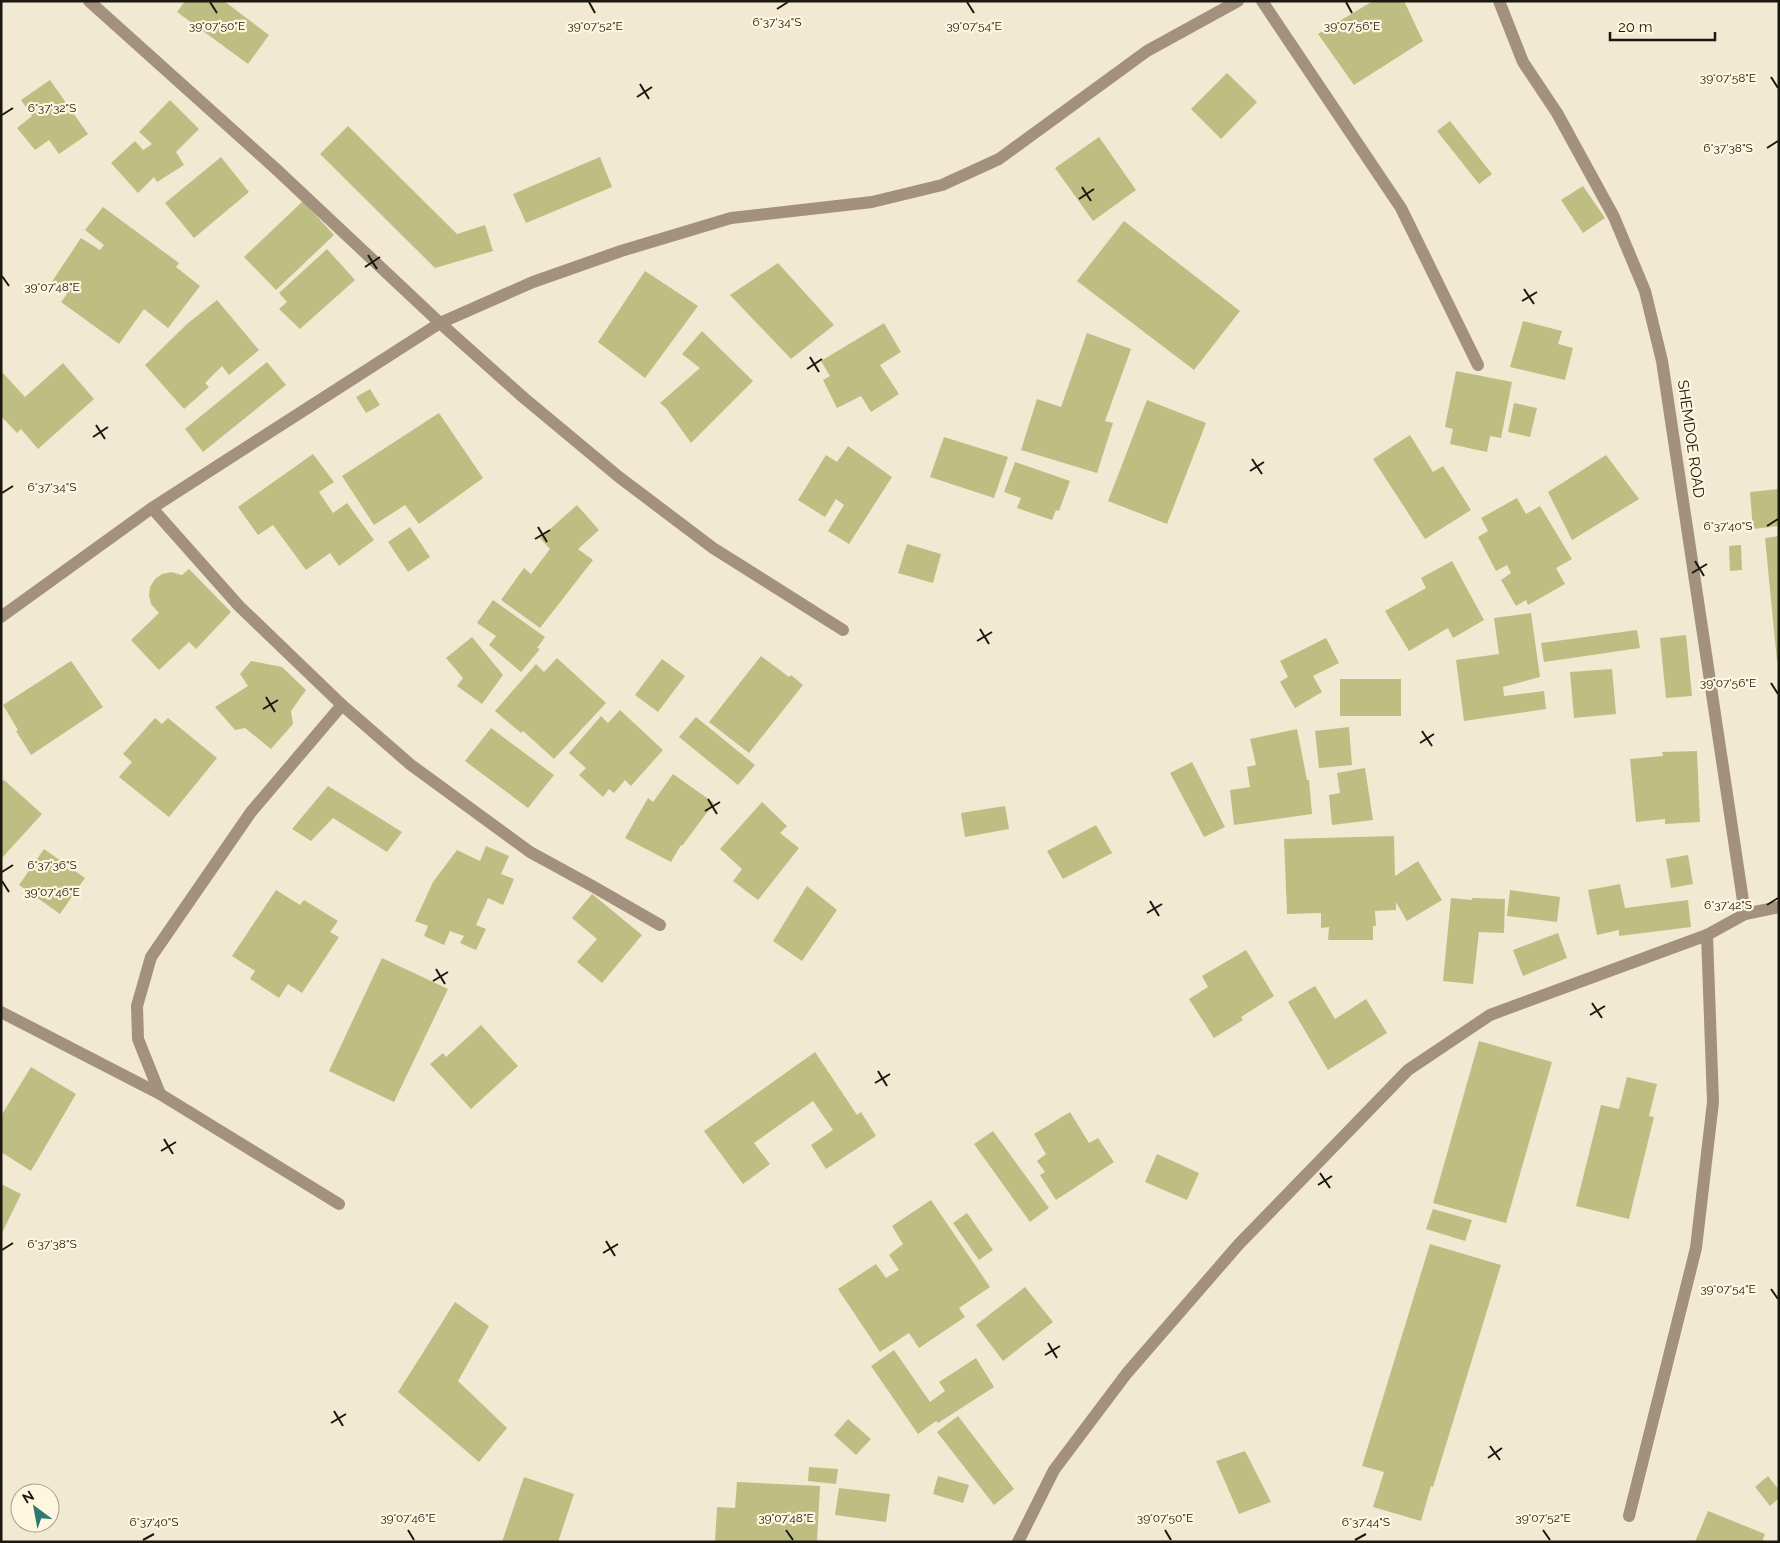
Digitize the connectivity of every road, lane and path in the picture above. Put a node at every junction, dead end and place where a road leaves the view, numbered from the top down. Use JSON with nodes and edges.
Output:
{"nodes":[{"id":1,"x":88,"y":1,"type":"edge"},
{"id":2,"x":1238,"y":1,"type":"edge"},
{"id":3,"x":1262,"y":1,"type":"edge"},
{"id":4,"x":1499,"y":1,"type":"edge"},
{"id":5,"x":440,"y":323,"type":"junction"},
{"id":6,"x":1478,"y":365,"type":"dead end"},
{"id":7,"x":152,"y":508,"type":"junction"},
{"id":8,"x":1,"y":617,"type":"edge"},
{"id":9,"x":843,"y":630,"type":"dead end"},
{"id":10,"x":342,"y":706,"type":"junction"},
{"id":11,"x":1779,"y":907,"type":"edge"},
{"id":12,"x":1745,"y":914,"type":"junction"},
{"id":13,"x":660,"y":925,"type":"dead end"},
{"id":14,"x":1707,"y":935,"type":"junction"},
{"id":15,"x":1,"y":1012,"type":"edge"},
{"id":16,"x":160,"y":1094,"type":"junction"},
{"id":17,"x":340,"y":1204,"type":"dead end"},
{"id":18,"x":1629,"y":1516,"type":"dead end"},
{"id":19,"x":1018,"y":1542,"type":"edge"}],
"edges":[{"from":1,"to":5,"type":"street"},
{"from":2,"to":5,"type":"street"},
{"from":3,"to":6,"type":"street"},
{"from":4,"to":12,"type":"street","name":"SHEMDOE ROAD"},
{"from":5,"to":7,"type":"street"},
{"from":5,"to":9,"type":"street"},
{"from":7,"to":8,"type":"street"},
{"from":7,"to":10,"type":"street"},
{"from":10,"to":13,"type":"street"},
{"from":10,"to":16,"type":"street"},
{"from":11,"to":12,"type":"street"},
{"from":12,"to":14,"type":"street"},
{"from":14,"to":18,"type":"street"},
{"from":14,"to":19,"type":"street"},
{"from":15,"to":16,"type":"street"},
{"from":16,"to":17,"type":"street"}]}
